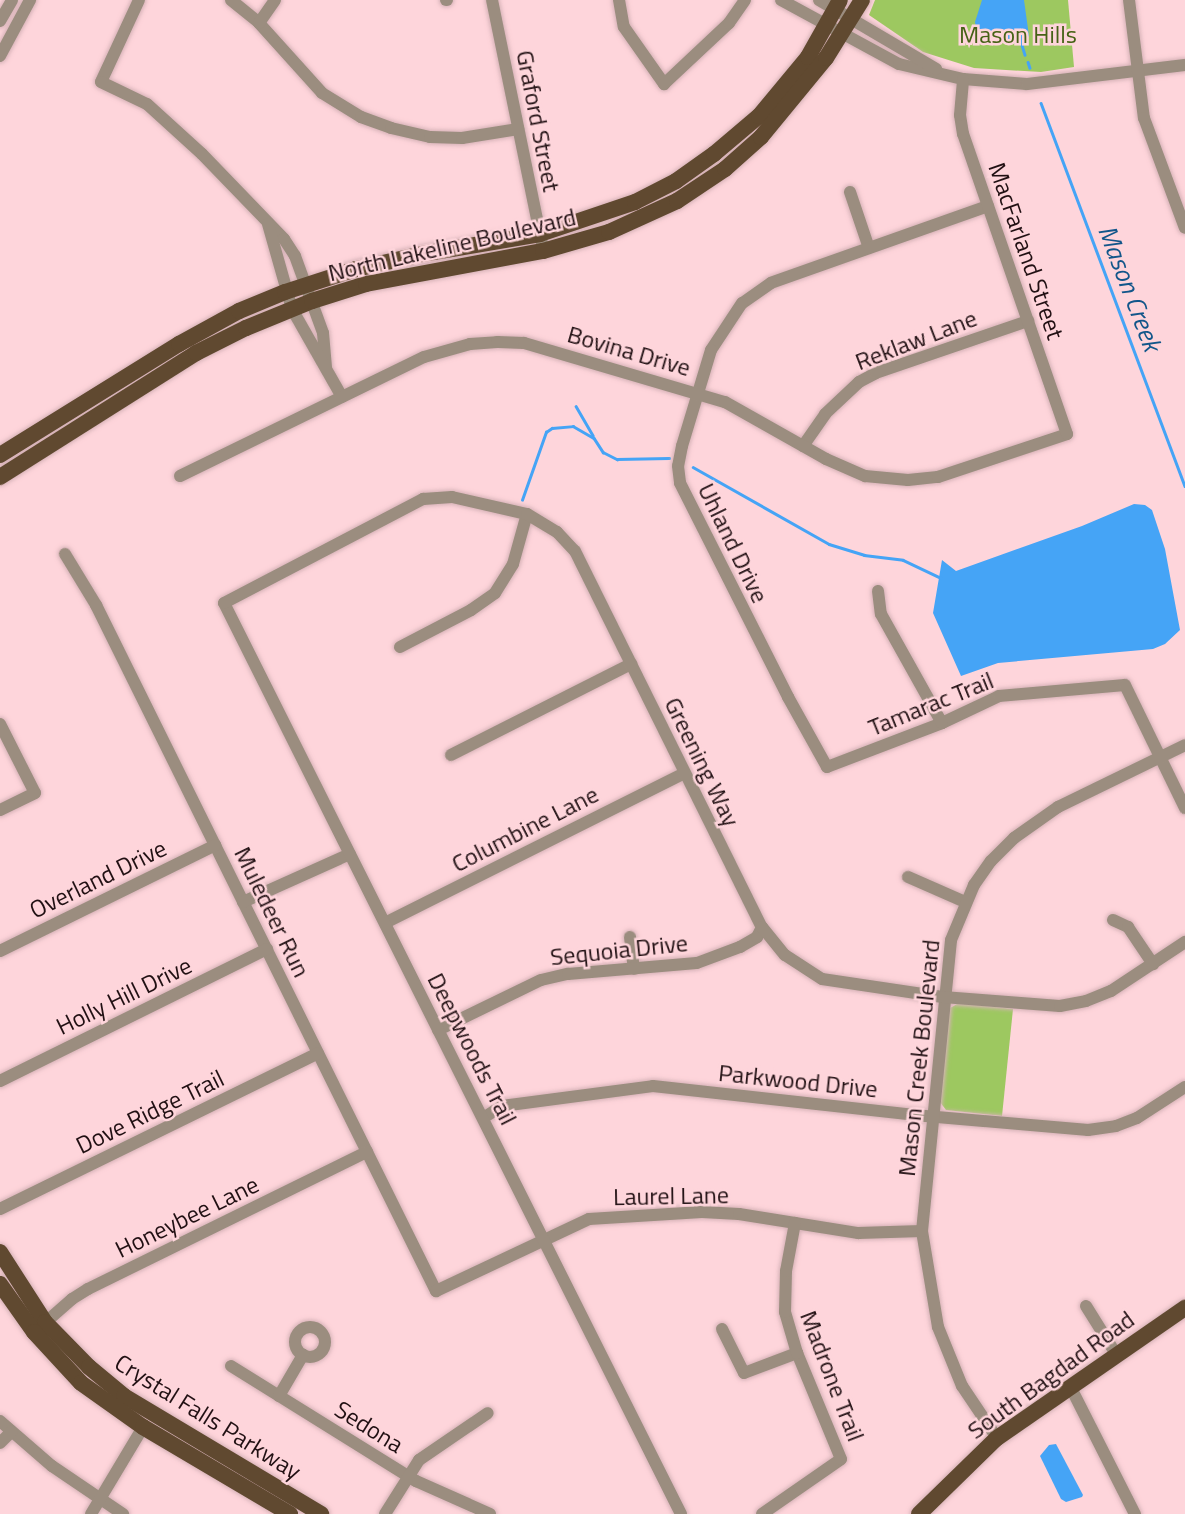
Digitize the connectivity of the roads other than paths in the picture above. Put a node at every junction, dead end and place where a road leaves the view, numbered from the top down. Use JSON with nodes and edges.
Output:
{"nodes":[{"id":1,"x":12,"y":0,"type":"edge"},
{"id":2,"x":30,"y":0,"type":"edge"},
{"id":3,"x":139,"y":0,"type":"edge"},
{"id":4,"x":231,"y":0,"type":"edge"},
{"id":5,"x":275,"y":0,"type":"edge"},
{"id":6,"x":492,"y":0,"type":"edge"},
{"id":7,"x":619,"y":0,"type":"edge"},
{"id":8,"x":745,"y":0,"type":"edge"},
{"id":9,"x":781,"y":0,"type":"edge"},
{"id":10,"x":820,"y":0,"type":"edge"},
{"id":11,"x":862,"y":0,"type":"edge"},
{"id":12,"x":1129,"y":0,"type":"edge"},
{"id":13,"x":838,"y":4,"type":"edge"},
{"id":14,"x":852,"y":19,"type":"junction"},
{"id":15,"x":0,"y":21,"type":"edge"},
{"id":16,"x":259,"y":23,"type":"junction"},
{"id":17,"x":825,"y":26,"type":"junction"},
{"id":18,"x":842,"y":35,"type":"junction"},
{"id":19,"x":0,"y":56,"type":"edge"},
{"id":20,"x":1185,"y":65,"type":"edge"},
{"id":21,"x":1137,"y":71,"type":"junction"},
{"id":22,"x":949,"y":76,"type":"junction"},
{"id":23,"x":963,"y":79,"type":"junction"},
{"id":24,"x":518,"y":129,"type":"junction"},
{"id":25,"x":850,"y":192,"type":"dead end"},
{"id":26,"x":988,"y":206,"type":"junction"},
{"id":27,"x":1181,"y":208,"type":"edge"},
{"id":28,"x":268,"y":223,"type":"junction"},
{"id":29,"x":1185,"y":228,"type":"edge"},
{"id":30,"x":540,"y":234,"type":"junction"},
{"id":31,"x":869,"y":248,"type":"junction"},
{"id":32,"x":543,"y":251,"type":"junction"},
{"id":33,"x":306,"y":284,"type":"junction"},
{"id":34,"x":285,"y":292,"type":"junction"},
{"id":35,"x":312,"y":301,"type":"junction"},
{"id":36,"x":292,"y":309,"type":"junction"},
{"id":37,"x":1028,"y":321,"type":"junction"},
{"id":38,"x":326,"y":367,"type":"junction"},
{"id":39,"x":698,"y":393,"type":"junction"},
{"id":40,"x":342,"y":397,"type":"junction"},
{"id":41,"x":1068,"y":433,"type":"joint"},
{"id":42,"x":803,"y":446,"type":"junction"},
{"id":43,"x":0,"y":455,"type":"edge"},
{"id":44,"x":180,"y":475,"type":"dead end"},
{"id":45,"x":0,"y":477,"type":"edge"},
{"id":46,"x":527,"y":514,"type":"junction"},
{"id":47,"x":65,"y":554,"type":"dead end"},
{"id":48,"x":878,"y":591,"type":"dead end"},
{"id":49,"x":224,"y":603,"type":"joint"},
{"id":50,"x":400,"y":647,"type":"dead end"},
{"id":51,"x":631,"y":664,"type":"junction"},
{"id":52,"x":942,"y":723,"type":"junction"},
{"id":53,"x":0,"y":724,"type":"edge"},
{"id":54,"x":1185,"y":745,"type":"edge"},
{"id":55,"x":451,"y":755,"type":"dead end"},
{"id":56,"x":1161,"y":757,"type":"junction"},
{"id":57,"x":827,"y":767,"type":"joint"},
{"id":58,"x":684,"y":773,"type":"junction"},
{"id":59,"x":1185,"y":808,"type":"edge"},
{"id":60,"x":0,"y":810,"type":"edge"},
{"id":61,"x":215,"y":845,"type":"junction"},
{"id":62,"x":350,"y":854,"type":"junction"},
{"id":63,"x":908,"y":877,"type":"dead end"},
{"id":64,"x":243,"y":902,"type":"junction"},
{"id":65,"x":965,"y":902,"type":"junction"},
{"id":66,"x":1113,"y":920,"type":"dead end"},
{"id":67,"x":385,"y":923,"type":"junction"},
{"id":68,"x":762,"y":927,"type":"junction"},
{"id":69,"x":630,"y":937,"type":"dead end"},
{"id":70,"x":1185,"y":942,"type":"edge"},
{"id":71,"x":267,"y":948,"type":"junction"},
{"id":72,"x":0,"y":951,"type":"edge"},
{"id":73,"x":1153,"y":964,"type":"junction"},
{"id":74,"x":634,"y":969,"type":"junction"},
{"id":75,"x":943,"y":997,"type":"junction"},
{"id":76,"x":439,"y":1030,"type":"junction"},
{"id":77,"x":318,"y":1053,"type":"junction"},
{"id":78,"x":0,"y":1081,"type":"edge"},
{"id":79,"x":1185,"y":1087,"type":"edge"},
{"id":80,"x":931,"y":1116,"type":"junction"},
{"id":81,"x":483,"y":1118,"type":"junction"},
{"id":82,"x":367,"y":1152,"type":"junction"},
{"id":83,"x":0,"y":1209,"type":"edge"},
{"id":84,"x":794,"y":1223,"type":"junction"},
{"id":85,"x":922,"y":1231,"type":"junction"},
{"id":86,"x":543,"y":1240,"type":"junction"},
{"id":87,"x":0,"y":1252,"type":"edge"},
{"id":88,"x":0,"y":1284,"type":"edge"},
{"id":89,"x":436,"y":1292,"type":"joint"},
{"id":90,"x":1086,"y":1306,"type":"dead end"},
{"id":91,"x":1185,"y":1308,"type":"edge"},
{"id":92,"x":39,"y":1327,"type":"junction"},
{"id":93,"x":722,"y":1329,"type":"dead end"},
{"id":94,"x":797,"y":1353,"type":"junction"},
{"id":95,"x":1116,"y":1354,"type":"junction"},
{"id":96,"x":303,"y":1355,"type":"dead end"},
{"id":97,"x":231,"y":1366,"type":"dead end"},
{"id":98,"x":1070,"y":1386,"type":"junction"},
{"id":99,"x":279,"y":1396,"type":"junction"},
{"id":100,"x":488,"y":1413,"type":"dead end"},
{"id":101,"x":0,"y":1421,"type":"edge"},
{"id":102,"x":143,"y":1427,"type":"junction"},
{"id":103,"x":11,"y":1432,"type":"junction"},
{"id":104,"x":997,"y":1438,"type":"junction"},
{"id":105,"x":0,"y":1443,"type":"edge"},
{"id":106,"x":408,"y":1475,"type":"junction"},
{"id":107,"x":100,"y":1498,"type":"junction"},
{"id":108,"x":90,"y":1514,"type":"edge"},
{"id":109,"x":123,"y":1514,"type":"edge"},
{"id":110,"x":290,"y":1514,"type":"edge"},
{"id":111,"x":321,"y":1514,"type":"edge"},
{"id":112,"x":385,"y":1514,"type":"edge"},
{"id":113,"x":490,"y":1514,"type":"edge"},
{"id":114,"x":681,"y":1514,"type":"edge"},
{"id":115,"x":762,"y":1514,"type":"edge"},
{"id":116,"x":919,"y":1514,"type":"edge"},
{"id":117,"x":1135,"y":1514,"type":"edge"}],
"edges":[{"from":1,"to":15,"type":"street"},
{"from":2,"to":19,"type":"street"},
{"from":3,"to":28,"type":"street"},
{"from":4,"to":16,"type":"street"},
{"from":5,"to":16,"type":"street"},
{"from":6,"to":24,"type":"street","name":"Graford Street"},
{"from":7,"to":8,"type":"street"},
{"from":9,"to":17,"type":"street"},
{"from":10,"to":13,"type":"street"},
{"from":11,"to":14,"type":"main road","name":"North Lakeline Boulevard"},
{"from":12,"to":21,"type":"street"},
{"from":13,"to":14,"type":"street"},
{"from":13,"to":17,"type":"main road","name":"North Lakeline Boulevard"},
{"from":14,"to":18,"type":"main road","name":"North Lakeline Boulevard"},
{"from":14,"to":22,"type":"street"},
{"from":16,"to":24,"type":"street"},
{"from":17,"to":18,"type":"street"},
{"from":17,"to":30,"type":"main road","name":"North Lakeline Boulevard"},
{"from":18,"to":22,"type":"street"},
{"from":18,"to":32,"type":"main road","name":"North Lakeline Boulevard"},
{"from":20,"to":21,"type":"street"},
{"from":21,"to":23,"type":"street"},
{"from":21,"to":27,"type":"street"},
{"from":22,"to":23,"type":"street"},
{"from":23,"to":26,"type":"street","name":"MacFarland Street"},
{"from":24,"to":30,"type":"street","name":"Graford Street"},
{"from":25,"to":31,"type":"street"},
{"from":26,"to":31,"type":"street","name":"Uhland Drive"},
{"from":26,"to":37,"type":"street","name":"MacFarland Street"},
{"from":27,"to":29,"type":"street"},
{"from":28,"to":33,"type":"street"},
{"from":28,"to":34,"type":"street"},
{"from":30,"to":32,"type":"street","name":"Graford Street"},
{"from":30,"to":33,"type":"main road","name":"North Lakeline Boulevard"},
{"from":31,"to":39,"type":"street","name":"Uhland Drive"},
{"from":32,"to":35,"type":"main road","name":"North Lakeline Boulevard"},
{"from":33,"to":34,"type":"main road","name":"North Lakeline Boulevard"},
{"from":33,"to":35,"type":"street"},
{"from":34,"to":36,"type":"street"},
{"from":34,"to":43,"type":"main road","name":"North Lakeline Boulevard"},
{"from":35,"to":36,"type":"main road","name":"North Lakeline Boulevard"},
{"from":35,"to":38,"type":"street"},
{"from":36,"to":38,"type":"street"},
{"from":36,"to":45,"type":"main road","name":"North Lakeline Boulevard"},
{"from":37,"to":41,"type":"street","name":"MacFarland Street"},
{"from":37,"to":42,"type":"street","name":"Reklaw Lane"},
{"from":38,"to":40,"type":"street"},
{"from":39,"to":40,"type":"street","name":"Bovina Drive"},
{"from":39,"to":42,"type":"street","name":"Bovina Drive"},
{"from":39,"to":57,"type":"street","name":"Uhland Drive"},
{"from":40,"to":44,"type":"street","name":"Bovina Drive"},
{"from":41,"to":42,"type":"street","name":"Bovina Drive"},
{"from":46,"to":49,"type":"street","name":"Greening Way"},
{"from":46,"to":50,"type":"street"},
{"from":46,"to":51,"type":"street","name":"Greening Way"},
{"from":47,"to":61,"type":"street","name":"Muledeer Run"},
{"from":48,"to":52,"type":"street"},
{"from":49,"to":62,"type":"street","name":"Deepwoods Trail"},
{"from":51,"to":55,"type":"street"},
{"from":51,"to":58,"type":"street","name":"Greening Way"},
{"from":52,"to":56,"type":"street","name":"Tamarac Trail"},
{"from":52,"to":57,"type":"street","name":"Tamarac Trail"},
{"from":53,"to":60,"type":"street"},
{"from":54,"to":56,"type":"street","name":"Mason Creek Boulevard"},
{"from":56,"to":59,"type":"street","name":"Tamarac Trail"},
{"from":56,"to":65,"type":"street","name":"Mason Creek Boulevard"},
{"from":58,"to":67,"type":"street","name":"Columbine Lane"},
{"from":58,"to":68,"type":"street","name":"Greening Way"},
{"from":61,"to":64,"type":"street","name":"Muledeer Run"},
{"from":61,"to":72,"type":"street","name":"Overland Drive"},
{"from":62,"to":64,"type":"street"},
{"from":62,"to":67,"type":"street","name":"Deepwoods Trail"},
{"from":63,"to":65,"type":"street"},
{"from":64,"to":71,"type":"street","name":"Muledeer Run"},
{"from":65,"to":75,"type":"street","name":"Mason Creek Boulevard"},
{"from":66,"to":73,"type":"street"},
{"from":67,"to":76,"type":"street","name":"Deepwoods Trail"},
{"from":68,"to":74,"type":"street","name":"Sequoia Drive"},
{"from":68,"to":75,"type":"street","name":"Greening Way"},
{"from":69,"to":74,"type":"street"},
{"from":70,"to":73,"type":"street","name":"Greening Way"},
{"from":71,"to":77,"type":"street","name":"Muledeer Run"},
{"from":71,"to":78,"type":"street","name":"Holly Hill Drive"},
{"from":73,"to":75,"type":"street","name":"Greening Way"},
{"from":74,"to":76,"type":"street","name":"Sequoia Drive"},
{"from":75,"to":80,"type":"street","name":"Mason Creek Boulevard"},
{"from":76,"to":81,"type":"street","name":"Deepwoods Trail"},
{"from":77,"to":82,"type":"street","name":"Muledeer Run"},
{"from":77,"to":83,"type":"street","name":"Dove Ridge Trail"},
{"from":79,"to":80,"type":"street","name":"Parkwood Drive"},
{"from":80,"to":81,"type":"street","name":"Parkwood Drive"},
{"from":80,"to":85,"type":"street","name":"Mason Creek Boulevard"},
{"from":81,"to":86,"type":"street","name":"Deepwoods Trail"},
{"from":82,"to":89,"type":"street","name":"Muledeer Run"},
{"from":82,"to":92,"type":"street","name":"Honeybee Lane"},
{"from":84,"to":85,"type":"street","name":"Laurel Lane"},
{"from":84,"to":86,"type":"street","name":"Laurel Lane"},
{"from":84,"to":94,"type":"street","name":"Madrone Trail"},
{"from":85,"to":104,"type":"street","name":"Mason Creek Boulevard"},
{"from":86,"to":89,"type":"street","name":"Laurel Lane"},
{"from":86,"to":114,"type":"street","name":"Deepwoods Trail"},
{"from":87,"to":92,"type":"main road","name":"Crystal Falls Parkway"},
{"from":88,"to":92,"type":"main road","name":"Crystal Falls Parkway"},
{"from":90,"to":95,"type":"street"},
{"from":91,"to":95,"type":"main road","name":"South Bagdad Road"},
{"from":92,"to":102,"type":"main road","name":"Crystal Falls Parkway"},
{"from":92,"to":111,"type":"main road","name":"Crystal Falls Parkway"},
{"from":93,"to":94,"type":"street"},
{"from":94,"to":115,"type":"street","name":"Madrone Trail"},
{"from":95,"to":98,"type":"main road","name":"South Bagdad Road"},
{"from":96,"to":99,"type":"street"},
{"from":97,"to":99,"type":"street","name":"Sedona"},
{"from":98,"to":104,"type":"main road","name":"South Bagdad Road"},
{"from":98,"to":117,"type":"street"},
{"from":99,"to":106,"type":"street","name":"Sedona"},
{"from":100,"to":106,"type":"street"},
{"from":101,"to":103,"type":"street"},
{"from":102,"to":107,"type":"street"},
{"from":102,"to":110,"type":"main road","name":"Crystal Falls Parkway"},
{"from":103,"to":105,"type":"street"},
{"from":103,"to":107,"type":"street"},
{"from":104,"to":116,"type":"main road","name":"South Bagdad Road"},
{"from":106,"to":112,"type":"street"},
{"from":106,"to":113,"type":"street","name":"Sedona"},
{"from":107,"to":108,"type":"street"},
{"from":107,"to":109,"type":"street"}]}
